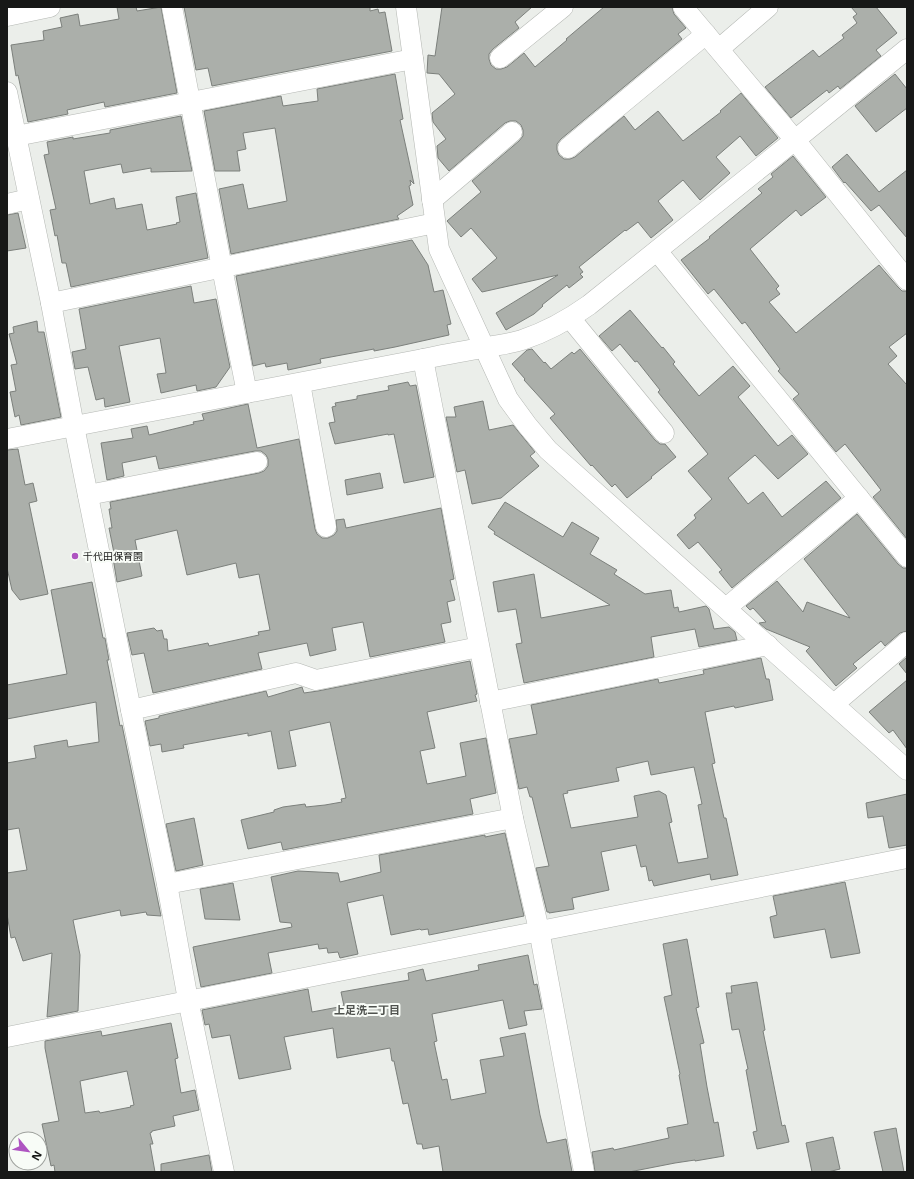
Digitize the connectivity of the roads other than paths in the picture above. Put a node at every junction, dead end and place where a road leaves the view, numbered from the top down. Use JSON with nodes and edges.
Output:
{"nodes":[{"id":1,"x":50,"y":7,"type":"edge"},
{"id":2,"x":172,"y":7,"type":"edge"},
{"id":3,"x":406,"y":7,"type":"edge"},
{"id":4,"x":563,"y":7,"type":"edge"},
{"id":5,"x":683,"y":7,"type":"edge"},
{"id":6,"x":768,"y":7,"type":"edge"},
{"id":7,"x":7,"y":16,"type":"edge"},
{"id":8,"x":706,"y":34,"type":"junction"},
{"id":9,"x":719,"y":49,"type":"junction"},
{"id":10,"x":907,"y":49,"type":"edge"},
{"id":11,"x":500,"y":58,"type":"dead end"},
{"id":12,"x":413,"y":59,"type":"junction"},
{"id":13,"x":7,"y":92,"type":"edge"},
{"id":14,"x":190,"y":102,"type":"junction"},
{"id":15,"x":512,"y":132,"type":"dead end"},
{"id":16,"x":16,"y":136,"type":"junction"},
{"id":17,"x":795,"y":140,"type":"junction"},
{"id":18,"x":568,"y":148,"type":"dead end"},
{"id":19,"x":29,"y":199,"type":"junction"},
{"id":20,"x":432,"y":200,"type":"junction"},
{"id":21,"x":7,"y":204,"type":"edge"},
{"id":22,"x":435,"y":223,"type":"junction"},
{"id":23,"x":657,"y":251,"type":"junction"},
{"id":24,"x":222,"y":268,"type":"junction"},
{"id":25,"x":907,"y":279,"type":"edge"},
{"id":26,"x":51,"y":303,"type":"junction"},
{"id":27,"x":570,"y":318,"type":"junction"},
{"id":28,"x":484,"y":347,"type":"junction"},
{"id":29,"x":423,"y":359,"type":"junction"},
{"id":30,"x":300,"y":383,"type":"junction"},
{"id":31,"x":247,"y":393,"type":"junction"},
{"id":32,"x":74,"y":426,"type":"junction"},
{"id":33,"x":664,"y":433,"type":"dead end"},
{"id":34,"x":7,"y":439,"type":"edge"},
{"id":35,"x":257,"y":462,"type":"dead end"},
{"id":36,"x":88,"y":495,"type":"junction"},
{"id":37,"x":859,"y":498,"type":"junction"},
{"id":38,"x":326,"y":527,"type":"dead end"},
{"id":39,"x":907,"y":557,"type":"edge"},
{"id":40,"x":726,"y":608,"type":"junction"},
{"id":41,"x":907,"y":642,"type":"edge"},
{"id":42,"x":768,"y":645,"type":"junction"},
{"id":43,"x":479,"y":647,"type":"junction"},
{"id":44,"x":490,"y":702,"type":"junction"},
{"id":45,"x":834,"y":704,"type":"junction"},
{"id":46,"x":131,"y":710,"type":"junction"},
{"id":47,"x":907,"y":770,"type":"edge"},
{"id":48,"x":513,"y":818,"type":"junction"},
{"id":49,"x":907,"y":858,"type":"edge"},
{"id":50,"x":167,"y":884,"type":"junction"},
{"id":51,"x":539,"y":930,"type":"junction"},
{"id":52,"x":188,"y":1000,"type":"junction"},
{"id":53,"x":7,"y":1037,"type":"edge"},
{"id":54,"x":224,"y":1172,"type":"edge"},
{"id":55,"x":584,"y":1172,"type":"edge"}],
"edges":[{"from":1,"to":7,"type":"street"},
{"from":2,"to":14,"type":"street"},
{"from":3,"to":12,"type":"street"},
{"from":4,"to":11,"type":"street"},
{"from":5,"to":8,"type":"street"},
{"from":6,"to":9,"type":"street"},
{"from":8,"to":9,"type":"street"},
{"from":8,"to":18,"type":"street"},
{"from":9,"to":17,"type":"street"},
{"from":10,"to":17,"type":"street"},
{"from":12,"to":14,"type":"street"},
{"from":12,"to":20,"type":"street"},
{"from":13,"to":16,"type":"street"},
{"from":14,"to":16,"type":"street"},
{"from":14,"to":24,"type":"street"},
{"from":15,"to":20,"type":"street"},
{"from":16,"to":19,"type":"street"},
{"from":17,"to":23,"type":"street"},
{"from":17,"to":25,"type":"street"},
{"from":19,"to":21,"type":"street"},
{"from":19,"to":26,"type":"street"},
{"from":20,"to":22,"type":"street"},
{"from":22,"to":24,"type":"street"},
{"from":22,"to":28,"type":"street"},
{"from":23,"to":27,"type":"street"},
{"from":23,"to":37,"type":"street"},
{"from":24,"to":26,"type":"street"},
{"from":24,"to":31,"type":"street"},
{"from":26,"to":32,"type":"street"},
{"from":27,"to":28,"type":"street"},
{"from":27,"to":33,"type":"street"},
{"from":28,"to":29,"type":"street"},
{"from":28,"to":40,"type":"street"},
{"from":29,"to":30,"type":"street"},
{"from":29,"to":43,"type":"street"},
{"from":30,"to":31,"type":"street"},
{"from":30,"to":38,"type":"street"},
{"from":31,"to":32,"type":"street"},
{"from":32,"to":34,"type":"street"},
{"from":32,"to":36,"type":"street"},
{"from":35,"to":36,"type":"street"},
{"from":36,"to":46,"type":"street"},
{"from":37,"to":39,"type":"street"},
{"from":37,"to":40,"type":"street"},
{"from":40,"to":42,"type":"street"},
{"from":41,"to":45,"type":"street"},
{"from":42,"to":44,"type":"street"},
{"from":42,"to":45,"type":"street"},
{"from":43,"to":44,"type":"street"},
{"from":43,"to":46,"type":"street"},
{"from":44,"to":48,"type":"street"},
{"from":45,"to":47,"type":"street"},
{"from":46,"to":50,"type":"street"},
{"from":48,"to":50,"type":"street"},
{"from":48,"to":51,"type":"street"},
{"from":49,"to":51,"type":"street"},
{"from":50,"to":52,"type":"street"},
{"from":51,"to":52,"type":"street"},
{"from":51,"to":55,"type":"street"},
{"from":52,"to":53,"type":"street"},
{"from":52,"to":54,"type":"street"}]}
